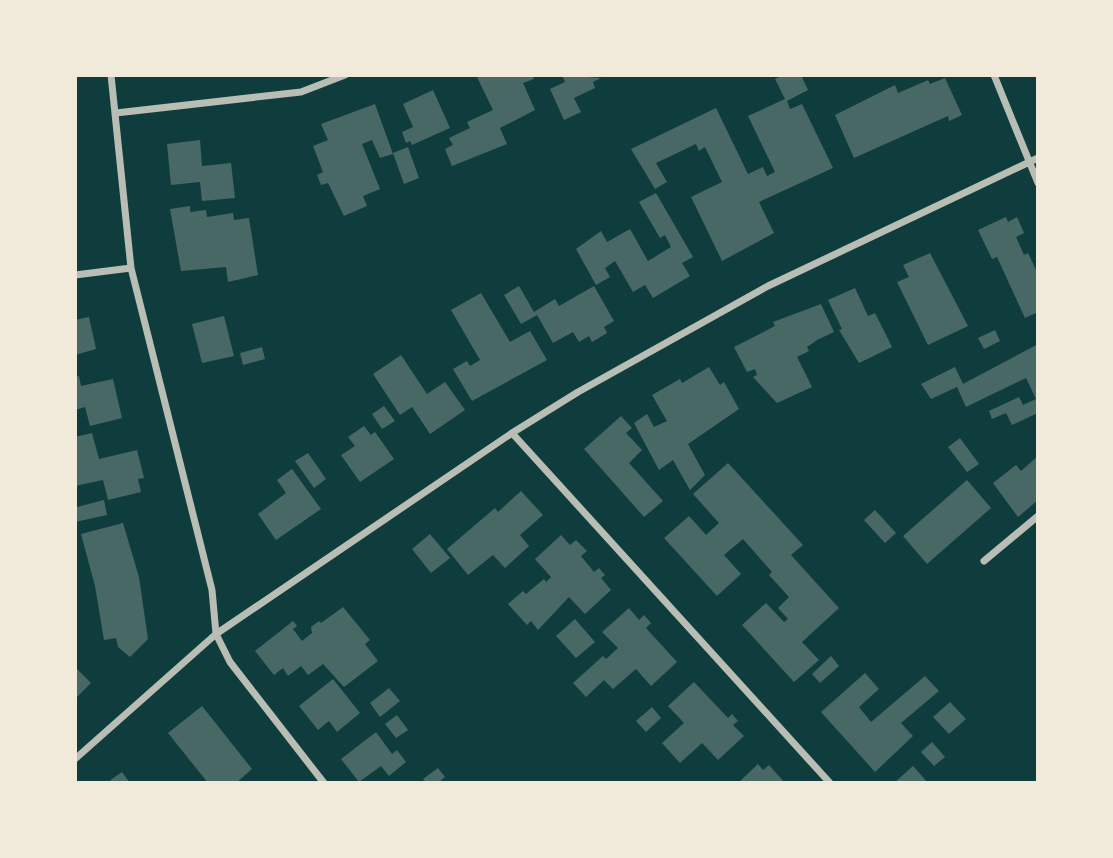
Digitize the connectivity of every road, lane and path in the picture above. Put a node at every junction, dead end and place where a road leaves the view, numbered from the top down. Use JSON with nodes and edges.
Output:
{"nodes":[{"id":1,"x":111,"y":75,"type":"edge"},
{"id":2,"x":345,"y":75,"type":"edge"},
{"id":3,"x":994,"y":75,"type":"edge"},
{"id":4,"x":116,"y":113,"type":"junction"},
{"id":5,"x":1038,"y":158,"type":"edge"},
{"id":6,"x":1028,"y":162,"type":"junction"},
{"id":7,"x":1038,"y":183,"type":"edge"},
{"id":8,"x":131,"y":268,"type":"junction"},
{"id":9,"x":75,"y":275,"type":"edge"},
{"id":10,"x":512,"y":433,"type":"junction"},
{"id":11,"x":1038,"y":516,"type":"edge"},
{"id":12,"x":984,"y":561,"type":"dead end"},
{"id":13,"x":216,"y":634,"type":"junction"},
{"id":14,"x":75,"y":759,"type":"edge"},
{"id":15,"x":324,"y":783,"type":"edge"},
{"id":16,"x":830,"y":783,"type":"edge"}],
"edges":[{"from":1,"to":4,"type":"street"},
{"from":2,"to":4,"type":"street"},
{"from":3,"to":6,"type":"street"},
{"from":4,"to":8,"type":"street"},
{"from":5,"to":6,"type":"street"},
{"from":6,"to":7,"type":"street"},
{"from":6,"to":10,"type":"street"},
{"from":8,"to":9,"type":"street"},
{"from":8,"to":13,"type":"street"},
{"from":10,"to":13,"type":"street"},
{"from":10,"to":16,"type":"street"},
{"from":11,"to":12,"type":"street"},
{"from":13,"to":14,"type":"street"},
{"from":13,"to":15,"type":"street"}]}
